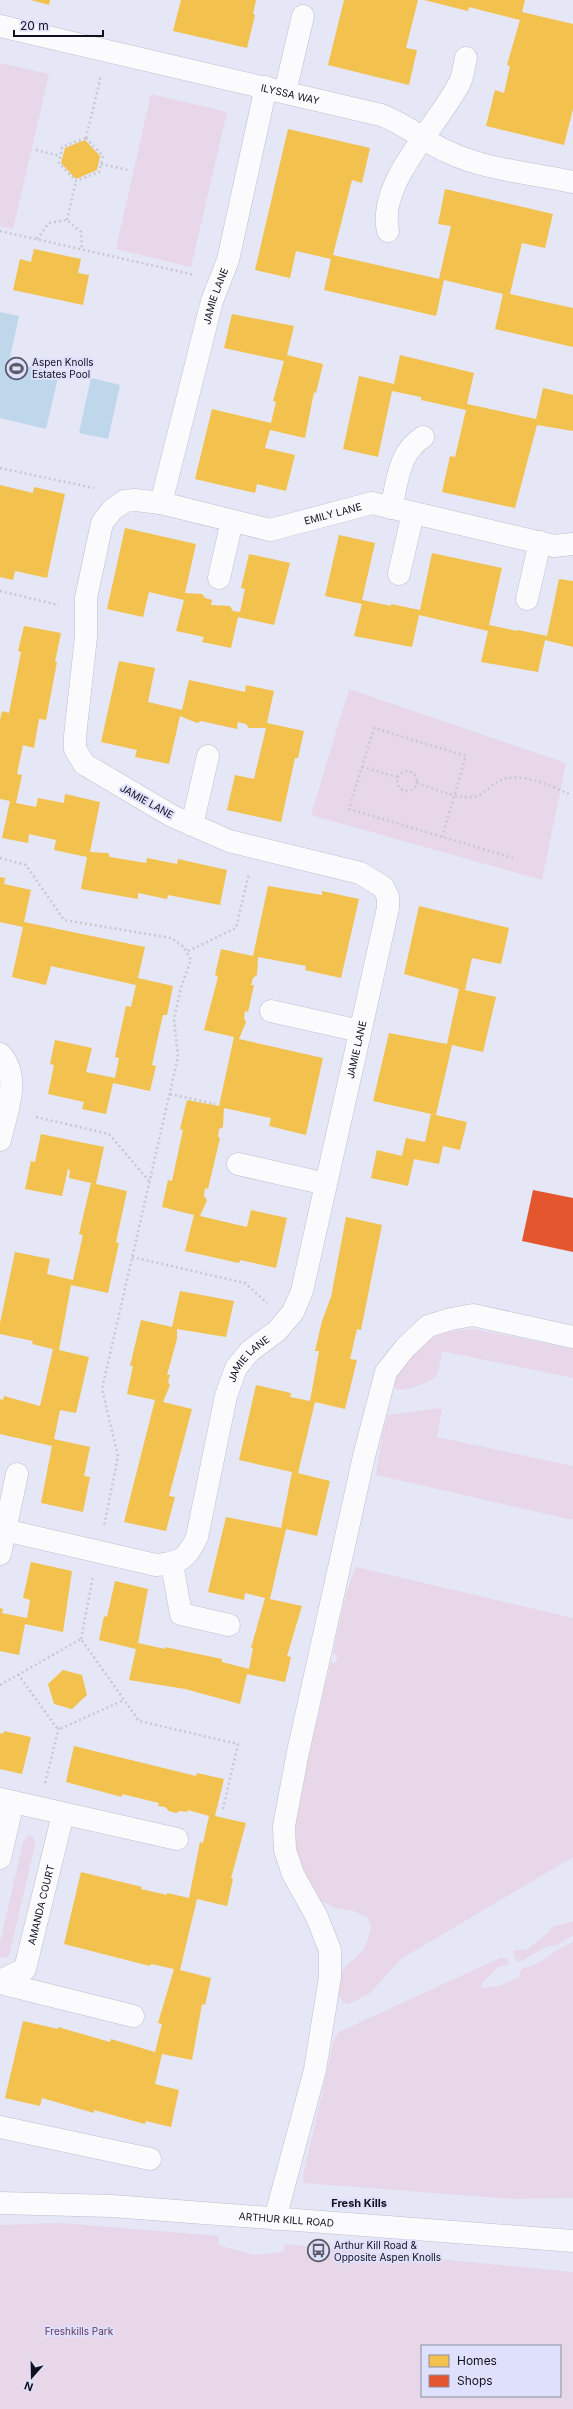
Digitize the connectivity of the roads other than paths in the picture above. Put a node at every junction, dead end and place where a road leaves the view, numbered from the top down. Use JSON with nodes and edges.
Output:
{"nodes":[{"id":1,"x":303,"y":16,"type":"dead end"},
{"id":2,"x":0,"y":26,"type":"edge"},
{"id":3,"x":466,"y":58,"type":"dead end"},
{"id":4,"x":276,"y":90,"type":"junction"},
{"id":5,"x":423,"y":136,"type":"junction"},
{"id":6,"x":573,"y":182,"type":"edge"},
{"id":7,"x":388,"y":231,"type":"dead end"},
{"id":8,"x":423,"y":437,"type":"dead end"},
{"id":9,"x":161,"y":503,"type":"junction"},
{"id":10,"x":392,"y":508,"type":"junction"},
{"id":11,"x":413,"y":513,"type":"junction"},
{"id":12,"x":232,"y":521,"type":"junction"},
{"id":13,"x":102,"y":523,"type":"joint"},
{"id":14,"x":540,"y":542,"type":"junction"},
{"id":15,"x":573,"y":544,"type":"edge"},
{"id":16,"x":399,"y":574,"type":"dead end"},
{"id":17,"x":219,"y":578,"type":"dead end"},
{"id":18,"x":527,"y":599,"type":"dead end"},
{"id":19,"x":208,"y":756,"type":"dead end"},
{"id":20,"x":192,"y":825,"type":"junction"},
{"id":21,"x":271,"y":1011,"type":"dead end"},
{"id":22,"x":360,"y":1031,"type":"junction"},
{"id":23,"x":0,"y":1054,"type":"edge"},
{"id":24,"x":0,"y":1140,"type":"edge"},
{"id":25,"x":238,"y":1164,"type":"dead end"},
{"id":26,"x":326,"y":1184,"type":"junction"},
{"id":27,"x":573,"y":1337,"type":"edge"},
{"id":28,"x":17,"y":1474,"type":"dead end"},
{"id":29,"x":3,"y":1530,"type":"edge"},
{"id":30,"x":0,"y":1554,"type":"edge"},
{"id":31,"x":172,"y":1564,"type":"junction"},
{"id":32,"x":229,"y":1625,"type":"dead end"},
{"id":33,"x":6,"y":1801,"type":"edge"},
{"id":34,"x":63,"y":1814,"type":"junction"},
{"id":35,"x":177,"y":1839,"type":"dead end"},
{"id":36,"x":0,"y":1858,"type":"edge"},
{"id":37,"x":0,"y":1982,"type":"edge"},
{"id":38,"x":133,"y":2016,"type":"dead end"},
{"id":39,"x":0,"y":2127,"type":"edge"},
{"id":40,"x":150,"y":2159,"type":"dead end"},
{"id":41,"x":0,"y":2203,"type":"edge"},
{"id":42,"x":275,"y":2219,"type":"junction"},
{"id":43,"x":573,"y":2241,"type":"edge"}],
"edges":[{"from":1,"to":4,"type":"street","name":"JAMIE LANE"},
{"from":2,"to":4,"type":"street","name":"ILYSSA WAY"},
{"from":3,"to":5,"type":"street"},
{"from":4,"to":5,"type":"street","name":"ILYSSA WAY"},
{"from":4,"to":9,"type":"street","name":"JAMIE LANE"},
{"from":5,"to":6,"type":"street","name":"ILYSSA WAY"},
{"from":5,"to":7,"type":"street"},
{"from":8,"to":10,"type":"street"},
{"from":9,"to":12,"type":"street","name":"EMILY LANE"},
{"from":9,"to":13,"type":"street","name":"EMILY LANE"},
{"from":10,"to":11,"type":"street","name":"EMILY LANE"},
{"from":10,"to":12,"type":"street","name":"EMILY LANE"},
{"from":11,"to":14,"type":"street","name":"EMILY LANE"},
{"from":11,"to":16,"type":"street"},
{"from":12,"to":17,"type":"street"},
{"from":13,"to":20,"type":"street","name":"JAMIE LANE"},
{"from":14,"to":15,"type":"street","name":"EMILY LANE"},
{"from":14,"to":18,"type":"street"},
{"from":19,"to":20,"type":"street"},
{"from":20,"to":22,"type":"street","name":"JAMIE LANE"},
{"from":21,"to":22,"type":"street"},
{"from":22,"to":26,"type":"street","name":"JAMIE LANE"},
{"from":23,"to":24,"type":"street"},
{"from":25,"to":26,"type":"street"},
{"from":26,"to":31,"type":"street","name":"JAMIE LANE"},
{"from":27,"to":42,"type":"street"},
{"from":28,"to":29,"type":"street"},
{"from":29,"to":30,"type":"street"},
{"from":29,"to":31,"type":"street"},
{"from":31,"to":32,"type":"street"},
{"from":33,"to":34,"type":"street"},
{"from":33,"to":36,"type":"street"},
{"from":34,"to":35,"type":"street"},
{"from":34,"to":37,"type":"street","name":"AMANDA COURT"},
{"from":37,"to":38,"type":"street","name":"AMANDA COURT"},
{"from":39,"to":40,"type":"street"},
{"from":41,"to":42,"type":"street","name":"ARTHUR KILL ROAD"},
{"from":42,"to":43,"type":"street","name":"ARTHUR KILL ROAD"}]}
